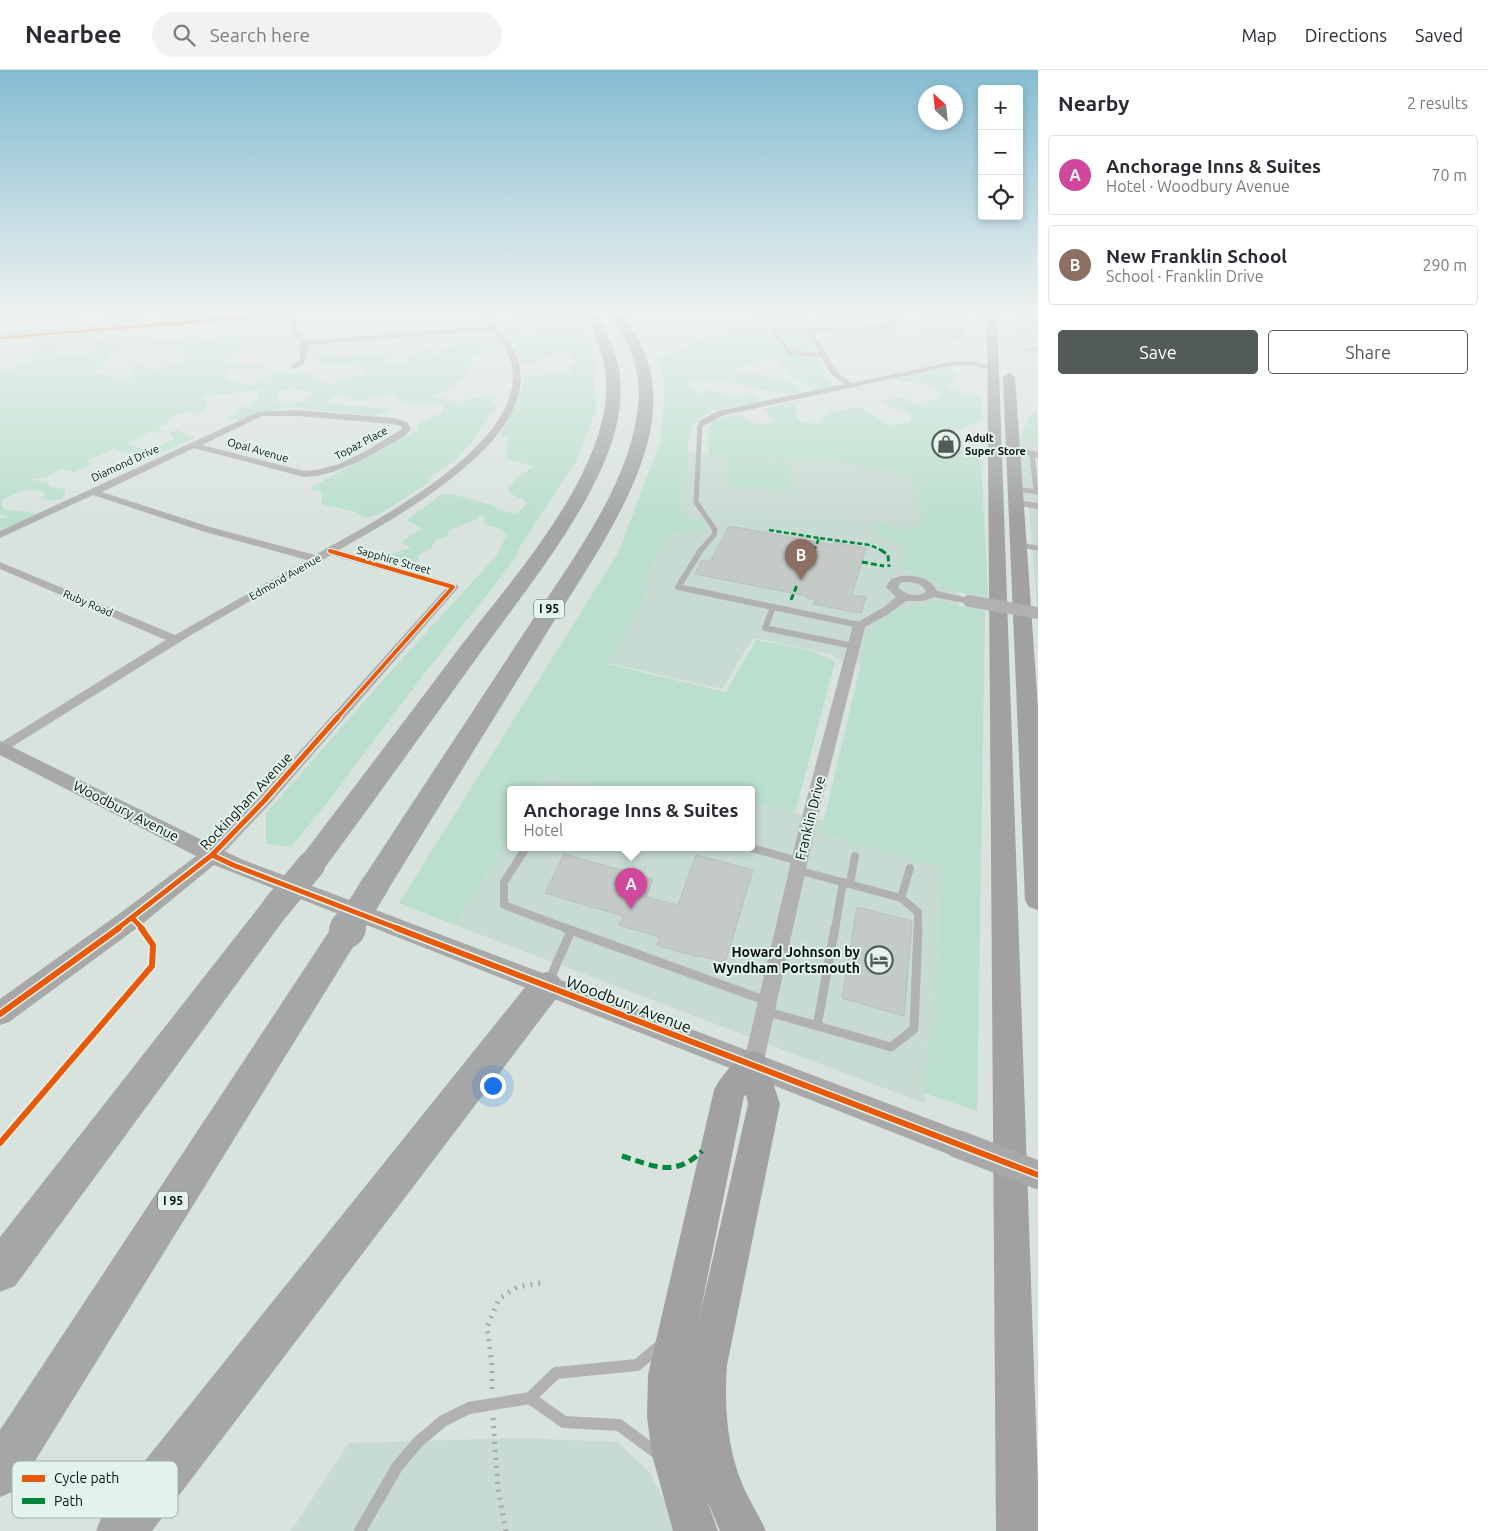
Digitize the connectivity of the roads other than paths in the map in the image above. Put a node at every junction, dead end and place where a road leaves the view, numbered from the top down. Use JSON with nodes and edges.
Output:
{"nodes":[{"id":1,"x":516,"y":382,"type":"edge"},
{"id":2,"x":614,"y":382,"type":"edge"},
{"id":3,"x":645,"y":382,"type":"edge"},
{"id":4,"x":845,"y":382,"type":"edge"},
{"id":5,"x":868,"y":382,"type":"edge"},
{"id":6,"x":993,"y":382,"type":"edge"},
{"id":7,"x":1002,"y":382,"type":"edge"},
{"id":8,"x":850,"y":386,"type":"junction"},
{"id":9,"x":702,"y":423,"type":"joint"},
{"id":10,"x":404,"y":424,"type":"joint"},
{"id":11,"x":192,"y":445,"type":"junction"},
{"id":12,"x":1013,"y":448,"type":"junction"},
{"id":13,"x":1035,"y":454,"type":"edge"},
{"id":14,"x":318,"y":474,"type":"joint"},
{"id":15,"x":93,"y":492,"type":"junction"},
{"id":16,"x":1037,"y":492,"type":"edge"},
{"id":17,"x":1016,"y":496,"type":"junction"},
{"id":18,"x":1038,"y":506,"type":"edge"},
{"id":19,"x":0,"y":535,"type":"edge"},
{"id":20,"x":1018,"y":545,"type":"junction"},
{"id":21,"x":1038,"y":548,"type":"edge"},
{"id":22,"x":330,"y":551,"type":"junction"},
{"id":23,"x":317,"y":559,"type":"junction"},
{"id":24,"x":0,"y":565,"type":"edge"},
{"id":25,"x":453,"y":587,"type":"joint"},
{"id":26,"x":932,"y":593,"type":"junction"},
{"id":27,"x":904,"y":596,"type":"junction"},
{"id":28,"x":773,"y":607,"type":"junction"},
{"id":29,"x":1038,"y":613,"type":"edge"},
{"id":30,"x":859,"y":625,"type":"junction"},
{"id":31,"x":176,"y":640,"type":"junction"},
{"id":32,"x":853,"y":646,"type":"junction"},
{"id":33,"x":1,"y":748,"type":"edge"},
{"id":34,"x":755,"y":849,"type":"edge"},
{"id":35,"x":524,"y":851,"type":"edge"},
{"id":36,"x":212,"y":855,"type":"junction"},
{"id":37,"x":855,"y":856,"type":"dead end"},
{"id":38,"x":798,"y":865,"type":"junction"},
{"id":39,"x":910,"y":868,"type":"dead end"},
{"id":40,"x":846,"y":883,"type":"junction"},
{"id":41,"x":901,"y":898,"type":"junction"},
{"id":42,"x":1038,"y":900,"type":"edge"},
{"id":43,"x":571,"y":931,"type":"junction"},
{"id":44,"x":546,"y":986,"type":"junction"},
{"id":45,"x":766,"y":1006,"type":"junction"},
{"id":46,"x":0,"y":1014,"type":"edge"},
{"id":47,"x":817,"y":1026,"type":"junction"},
{"id":48,"x":753,"y":1065,"type":"junction"},
{"id":49,"x":1038,"y":1175,"type":"edge"},
{"id":50,"x":0,"y":1271,"type":"edge"},
{"id":51,"x":676,"y":1332,"type":"junction"},
{"id":52,"x":530,"y":1398,"type":"junction"},
{"id":53,"x":176,"y":1461,"type":"edge"},
{"id":54,"x":676,"y":1466,"type":"junction"},
{"id":55,"x":1016,"y":1466,"type":"junction"},
{"id":56,"x":0,"y":1473,"type":"edge"},
{"id":57,"x":131,"y":1518,"type":"edge"},
{"id":58,"x":121,"y":1531,"type":"edge"},
{"id":59,"x":360,"y":1531,"type":"edge"},
{"id":60,"x":696,"y":1531,"type":"edge"},
{"id":61,"x":744,"y":1531,"type":"edge"},
{"id":62,"x":1005,"y":1531,"type":"edge"},
{"id":63,"x":1018,"y":1531,"type":"edge"}],
"edges":[{"from":1,"to":22,"type":"street","name":"Edmond Avenue"},
{"from":2,"to":50,"type":"highway","bridge":true},
{"from":3,"to":56,"type":"highway","number":"I 95","bridge":true},
{"from":4,"to":8,"type":"street"},
{"from":5,"to":8,"type":"street"},
{"from":6,"to":55,"type":"main road"},
{"from":7,"to":12,"type":"main road"},
{"from":8,"to":9,"type":"street"},
{"from":9,"to":28,"type":"lane"},
{"from":10,"to":11,"type":"street","name":"Diamond Drive"},
{"from":10,"to":14,"type":"street","name":"Topaz Place"},
{"from":11,"to":14,"type":"street","name":"Opal Avenue"},
{"from":11,"to":15,"type":"street","name":"Diamond Drive"},
{"from":12,"to":13,"type":"lane"},
{"from":12,"to":17,"type":"main road"},
{"from":13,"to":16,"type":"lane"},
{"from":15,"to":19,"type":"street","name":"Diamond Drive"},
{"from":15,"to":23,"type":"street"},
{"from":16,"to":17,"type":"lane"},
{"from":17,"to":18,"type":"street"},
{"from":17,"to":20,"type":"main road"},
{"from":20,"to":21,"type":"lane"},
{"from":20,"to":42,"type":"main road"},
{"from":22,"to":23,"type":"street","name":"Edmond Avenue"},
{"from":22,"to":25,"type":"street","name":"Sapphire Street"},
{"from":23,"to":31,"type":"street","name":"Edmond Avenue"},
{"from":24,"to":31,"type":"street","name":"Ruby Road"},
{"from":25,"to":36,"type":"street","name":"Rockingham Avenue"},
{"from":26,"to":27,"type":"street"},
{"from":26,"to":27,"type":"street"},
{"from":26,"to":29,"type":"street","bridge":true},
{"from":27,"to":30,"type":"street"},
{"from":28,"to":30,"type":"lane"},
{"from":28,"to":32,"type":"lane"},
{"from":30,"to":32,"type":"street","name":"Franklin Drive"},
{"from":31,"to":33,"type":"street","name":"Edmond Avenue"},
{"from":32,"to":38,"type":"street","name":"Franklin Drive"},
{"from":33,"to":36,"type":"street","name":"Woodbury Avenue"},
{"from":34,"to":38,"type":"lane"},
{"from":35,"to":43,"type":"lane"},
{"from":36,"to":44,"type":"street","name":"Woodbury Avenue"},
{"from":36,"to":46,"type":"street","name":"Rockingham Avenue"},
{"from":37,"to":40,"type":"lane"},
{"from":38,"to":40,"type":"lane"},
{"from":38,"to":45,"type":"street","name":"Franklin Drive"},
{"from":39,"to":41,"type":"lane"},
{"from":40,"to":41,"type":"lane"},
{"from":40,"to":47,"type":"lane"},
{"from":41,"to":47,"type":"lane"},
{"from":43,"to":44,"type":"lane"},
{"from":43,"to":45,"type":"lane"},
{"from":44,"to":48,"type":"street","name":"Woodbury Avenue"},
{"from":44,"to":53,"type":"highway"},
{"from":45,"to":47,"type":"lane"},
{"from":45,"to":48,"type":"street","name":"Franklin Drive"},
{"from":48,"to":49,"type":"street","name":"Woodbury Avenue","bridge":true},
{"from":48,"to":51,"type":"main road"},
{"from":48,"to":61,"type":"main road"},
{"from":51,"to":52,"type":"lane"},
{"from":51,"to":54,"type":"main road"},
{"from":52,"to":54,"type":"lane"},
{"from":52,"to":59,"type":"lane"},
{"from":54,"to":60,"type":"main road"},
{"from":55,"to":62,"type":"main road"},
{"from":55,"to":63,"type":"main road"},
{"from":57,"to":58,"type":"highway"}]}
